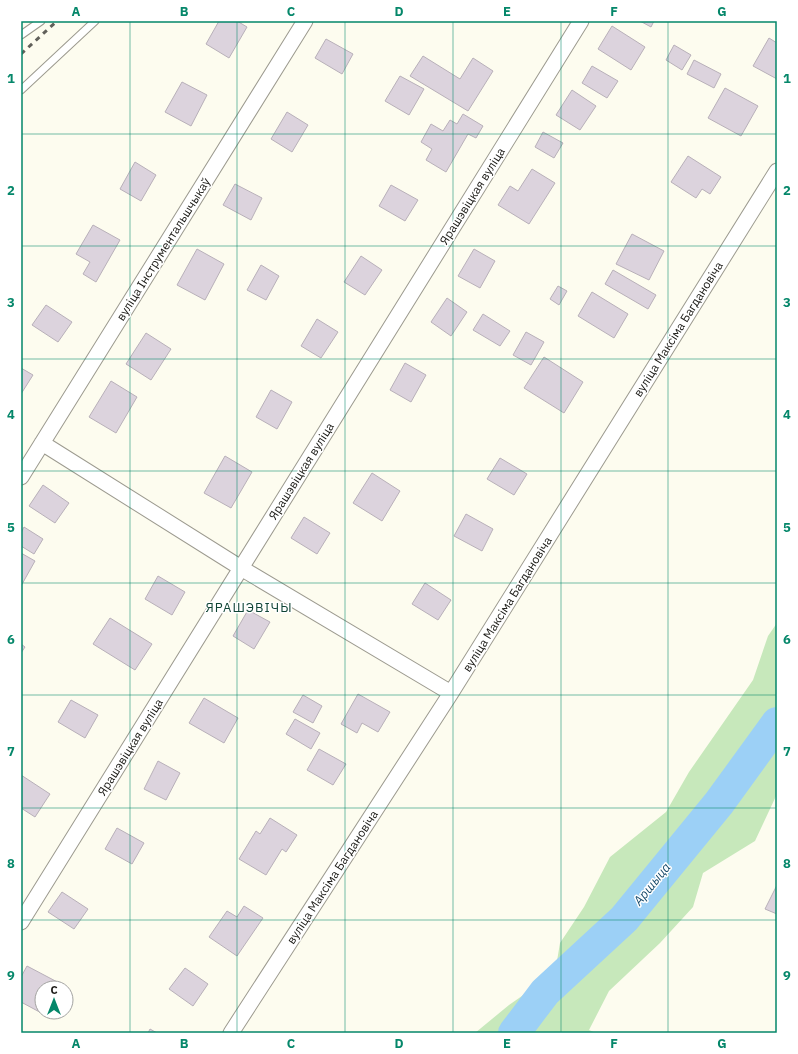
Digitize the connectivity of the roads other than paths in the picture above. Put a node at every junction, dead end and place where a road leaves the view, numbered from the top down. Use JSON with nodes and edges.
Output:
{"nodes":[{"id":1,"x":41,"y":21,"type":"edge"},
{"id":2,"x":95,"y":21,"type":"edge"},
{"id":3,"x":305,"y":21,"type":"edge"},
{"id":4,"x":581,"y":21,"type":"edge"},
{"id":5,"x":21,"y":35,"type":"edge"},
{"id":6,"x":21,"y":90,"type":"edge"},
{"id":7,"x":777,"y":171,"type":"edge"},
{"id":8,"x":42,"y":443,"type":"junction"},
{"id":9,"x":21,"y":477,"type":"edge"},
{"id":10,"x":241,"y":568,"type":"junction"},
{"id":11,"x":451,"y":693,"type":"junction"},
{"id":12,"x":21,"y":922,"type":"edge"},
{"id":13,"x":231,"y":1033,"type":"edge"}],
"edges":[{"from":1,"to":5,"type":"lane"},
{"from":2,"to":6,"type":"lane"},
{"from":3,"to":8,"type":"street","name":"вуліца Інструментальшчыкаў"},
{"from":4,"to":10,"type":"street","name":"Ярашэвіцкая вуліца"},
{"from":7,"to":11,"type":"street","name":"вуліца Максіма Багдановіча"},
{"from":8,"to":9,"type":"street","name":"вуліца Інструментальшчыкаў"},
{"from":8,"to":10,"type":"street"},
{"from":10,"to":11,"type":"street"},
{"from":10,"to":12,"type":"street","name":"Ярашэвіцкая вуліца"},
{"from":11,"to":13,"type":"street","name":"вуліца Максіма Багдановіча"}]}
